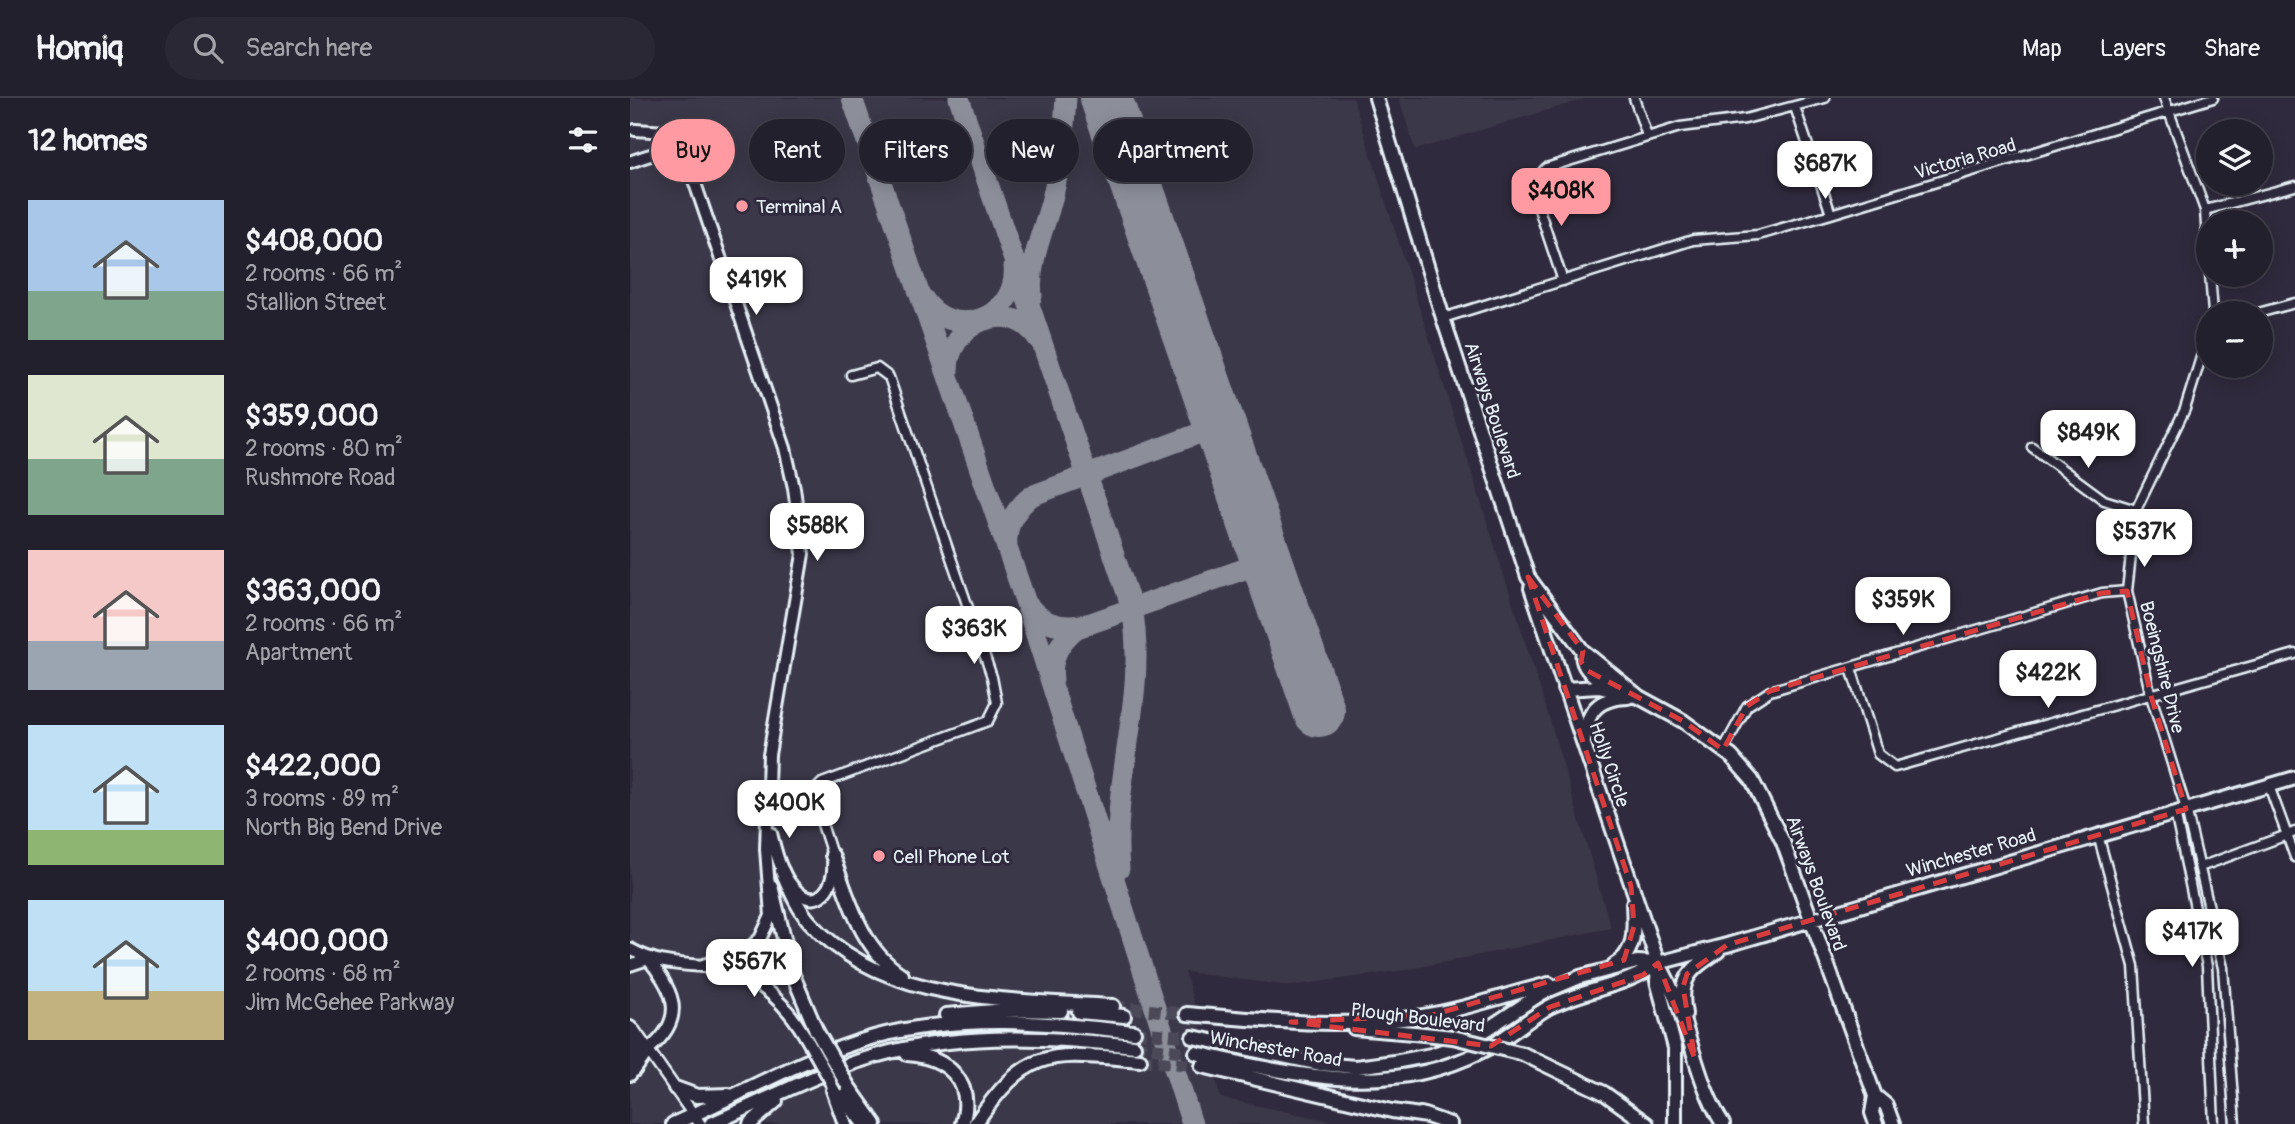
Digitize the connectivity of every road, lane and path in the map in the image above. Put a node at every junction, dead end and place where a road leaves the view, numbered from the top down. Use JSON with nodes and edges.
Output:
{"nodes":[{"id":1,"x":1376,"y":98,"type":"edge"},
{"id":2,"x":1634,"y":98,"type":"edge"},
{"id":3,"x":1825,"y":98,"type":"edge"},
{"id":4,"x":2164,"y":98,"type":"edge"},
{"id":5,"x":2213,"y":98,"type":"edge"},
{"id":6,"x":1795,"y":107,"type":"junction"},
{"id":7,"x":2168,"y":113,"type":"junction"},
{"id":8,"x":635,"y":130,"type":"dead end"},
{"id":9,"x":651,"y":131,"type":"edge"},
{"id":10,"x":1647,"y":136,"type":"junction"},
{"id":11,"x":651,"y":154,"type":"edge"},
{"id":12,"x":630,"y":162,"type":"edge"},
{"id":13,"x":695,"y":182,"type":"edge"},
{"id":14,"x":2295,"y":186,"type":"edge"},
{"id":15,"x":2205,"y":210,"type":"joint"},
{"id":16,"x":1831,"y":214,"type":"junction"},
{"id":17,"x":1563,"y":281,"type":"junction"},
{"id":18,"x":2295,"y":303,"type":"edge"},
{"id":19,"x":2273,"y":309,"type":"edge"},
{"id":20,"x":1443,"y":318,"type":"junction"},
{"id":21,"x":2196,"y":374,"type":"edge"},
{"id":22,"x":851,"y":375,"type":"dead end"},
{"id":23,"x":2032,"y":447,"type":"dead end"},
{"id":24,"x":2136,"y":510,"type":"junction"},
{"id":25,"x":1528,"y":577,"type":"junction"},
{"id":26,"x":2127,"y":591,"type":"junction"},
{"id":27,"x":1583,"y":651,"type":"junction"},
{"id":28,"x":2295,"y":654,"type":"edge"},
{"id":29,"x":1851,"y":668,"type":"junction"},
{"id":30,"x":1564,"y":689,"type":"junction"},
{"id":31,"x":1615,"y":690,"type":"junction"},
{"id":32,"x":2151,"y":696,"type":"junction"},
{"id":33,"x":1639,"y":697,"type":"junction"},
{"id":34,"x":1583,"y":745,"type":"junction"},
{"id":35,"x":1723,"y":750,"type":"junction"},
{"id":36,"x":2295,"y":778,"type":"edge"},
{"id":37,"x":2269,"y":786,"type":"junction"},
{"id":38,"x":2180,"y":811,"type":"junction"},
{"id":39,"x":767,"y":817,"type":"junction"},
{"id":40,"x":2295,"y":832,"type":"edge"},
{"id":41,"x":2098,"y":835,"type":"junction"},
{"id":42,"x":2285,"y":835,"type":"junction"},
{"id":43,"x":832,"y":855,"type":"junction"},
{"id":44,"x":2295,"y":857,"type":"edge"},
{"id":45,"x":2200,"y":867,"type":"junction"},
{"id":46,"x":782,"y":871,"type":"junction"},
{"id":47,"x":771,"y":886,"type":"junction"},
{"id":48,"x":1631,"y":886,"type":"junction"},
{"id":49,"x":1809,"y":919,"type":"junction"},
{"id":50,"x":1727,"y":945,"type":"junction"},
{"id":51,"x":630,"y":949,"type":"edge"},
{"id":52,"x":648,"y":959,"type":"junction"},
{"id":53,"x":1658,"y":963,"type":"junction"},
{"id":54,"x":630,"y":965,"type":"edge"},
{"id":55,"x":700,"y":966,"type":"junction"},
{"id":56,"x":1611,"y":967,"type":"junction"},
{"id":57,"x":1580,"y":977,"type":"junction"},
{"id":58,"x":921,"y":986,"type":"junction"},
{"id":59,"x":1113,"y":1006,"type":"tunnel mouth"},
{"id":60,"x":1187,"y":1014,"type":"tunnel mouth"},
{"id":61,"x":1124,"y":1016,"type":"tunnel mouth"},
{"id":62,"x":1291,"y":1022,"type":"junction"},
{"id":63,"x":630,"y":1026,"type":"edge"},
{"id":64,"x":1134,"y":1032,"type":"tunnel mouth"},
{"id":65,"x":811,"y":1033,"type":"junction"},
{"id":66,"x":873,"y":1037,"type":"junction"},
{"id":67,"x":1193,"y":1037,"type":"tunnel mouth"},
{"id":68,"x":1134,"y":1046,"type":"tunnel mouth"},
{"id":69,"x":648,"y":1050,"type":"junction"},
{"id":70,"x":890,"y":1052,"type":"junction"},
{"id":71,"x":1196,"y":1053,"type":"tunnel mouth"},
{"id":72,"x":1695,"y":1059,"type":"junction"},
{"id":73,"x":1140,"y":1060,"type":"tunnel mouth"},
{"id":74,"x":1202,"y":1066,"type":"tunnel mouth"},
{"id":75,"x":1290,"y":1073,"type":"junction"},
{"id":76,"x":630,"y":1074,"type":"edge"},
{"id":77,"x":830,"y":1080,"type":"junction"},
{"id":78,"x":675,"y":1088,"type":"junction"},
{"id":79,"x":791,"y":1089,"type":"junction"},
{"id":80,"x":740,"y":1094,"type":"junction"},
{"id":81,"x":1875,"y":1096,"type":"junction"},
{"id":82,"x":1427,"y":1116,"type":"junction"},
{"id":83,"x":697,"y":1119,"type":"edge"},
{"id":84,"x":673,"y":1124,"type":"edge"},
{"id":85,"x":711,"y":1124,"type":"edge"},
{"id":86,"x":750,"y":1124,"type":"edge"},
{"id":87,"x":845,"y":1124,"type":"edge"},
{"id":88,"x":864,"y":1124,"type":"edge"},
{"id":89,"x":875,"y":1124,"type":"edge"},
{"id":90,"x":962,"y":1124,"type":"edge"},
{"id":91,"x":975,"y":1124,"type":"edge"},
{"id":92,"x":1450,"y":1124,"type":"edge"},
{"id":93,"x":1647,"y":1124,"type":"edge"},
{"id":94,"x":1675,"y":1124,"type":"edge"},
{"id":95,"x":1723,"y":1124,"type":"edge"},
{"id":96,"x":1876,"y":1124,"type":"edge"},
{"id":97,"x":1894,"y":1124,"type":"edge"},
{"id":98,"x":2144,"y":1124,"type":"edge"},
{"id":99,"x":2214,"y":1124,"type":"edge"},
{"id":100,"x":2235,"y":1124,"type":"edge"}],
"edges":[{"from":1,"to":20,"type":"main road","name":"Airways Boulevard"},
{"from":2,"to":10,"type":"street"},
{"from":3,"to":6,"type":"street"},
{"from":4,"to":7,"type":"street"},
{"from":5,"to":7,"type":"street","name":"Victoria Road"},
{"from":6,"to":10,"type":"street"},
{"from":6,"to":16,"type":"street"},
{"from":7,"to":15,"type":"street"},
{"from":7,"to":16,"type":"street","name":"Victoria Road"},
{"from":8,"to":9,"type":"main road"},
{"from":10,"to":17,"type":"street"},
{"from":11,"to":12,"type":"main road"},
{"from":13,"to":39,"type":"main road"},
{"from":14,"to":15,"type":"street"},
{"from":16,"to":17,"type":"street","name":"Victoria Road"},
{"from":17,"to":20,"type":"street","name":"Victoria Road"},
{"from":18,"to":19,"type":"street"},
{"from":20,"to":25,"type":"main road","name":"Airways Boulevard"},
{"from":21,"to":24,"type":"street","name":"Boeingshire Drive"},
{"from":22,"to":43,"type":"street"},
{"from":23,"to":24,"type":"street"},
{"from":24,"to":26,"type":"street","name":"Boeingshire Drive"},
{"from":25,"to":27,"type":"main road","name":"Airways Boulevard"},
{"from":25,"to":30,"type":"main road","name":"Holly Circle"},
{"from":26,"to":29,"type":"street"},
{"from":26,"to":32,"type":"street","name":"Boeingshire Drive"},
{"from":27,"to":31,"type":"main road"},
{"from":27,"to":33,"type":"main road","name":"Airways Boulevard"},
{"from":28,"to":32,"type":"street"},
{"from":29,"to":32,"type":"street"},
{"from":29,"to":35,"type":"street"},
{"from":30,"to":31,"type":"main road","name":"Airways Boulevard"},
{"from":30,"to":34,"type":"main road","name":"Holly Circle"},
{"from":31,"to":33,"type":"main road","name":"Airways Boulevard"},
{"from":32,"to":38,"type":"street","name":"Boeingshire Drive"},
{"from":33,"to":34,"type":"main road"},
{"from":33,"to":35,"type":"main road","name":"Airways Boulevard"},
{"from":34,"to":48,"type":"main road","name":"Holly Circle"},
{"from":35,"to":49,"type":"main road","name":"Airways Boulevard"},
{"from":36,"to":37,"type":"main road","name":"Winchester Road"},
{"from":37,"to":38,"type":"main road","name":"Winchester Road"},
{"from":37,"to":42,"type":"street"},
{"from":38,"to":41,"type":"main road","name":"Winchester Road"},
{"from":38,"to":45,"type":"street"},
{"from":38,"to":99,"type":"street"},
{"from":39,"to":46,"type":"main road"},
{"from":39,"to":47,"type":"main road"},
{"from":40,"to":42,"type":"street"},
{"from":41,"to":49,"type":"main road","name":"Winchester Road"},
{"from":41,"to":98,"type":"street"},
{"from":42,"to":44,"type":"street"},
{"from":42,"to":45,"type":"street"},
{"from":43,"to":46,"type":"main road"},
{"from":43,"to":58,"type":"main road"},
{"from":45,"to":100,"type":"street"},
{"from":46,"to":58,"type":"main road"},
{"from":47,"to":55,"type":"main road"},
{"from":47,"to":65,"type":"main road"},
{"from":48,"to":53,"type":"main road","name":"Holly Circle"},
{"from":48,"to":56,"type":"main road"},
{"from":49,"to":50,"type":"main road","name":"Winchester Road"},
{"from":49,"to":81,"type":"main road","name":"Airways Boulevard"},
{"from":50,"to":53,"type":"main road","name":"Winchester Road"},
{"from":50,"to":72,"type":"main road"},
{"from":51,"to":52,"type":"main road"},
{"from":52,"to":54,"type":"main road"},
{"from":52,"to":55,"type":"main road"},
{"from":52,"to":69,"type":"main road"},
{"from":53,"to":56,"type":"main road","name":"Winchester Road"},
{"from":53,"to":72,"type":"main road"},
{"from":53,"to":75,"type":"main road","name":"Winchester Road"},
{"from":53,"to":94,"type":"main road"},
{"from":55,"to":65,"type":"main road"},
{"from":56,"to":57,"type":"main road","name":"Winchester Road"},
{"from":57,"to":62,"type":"main road"},
{"from":57,"to":67,"type":"main road","name":"Winchester Road"},
{"from":58,"to":59,"type":"main road"},
{"from":60,"to":62,"type":"main road"},
{"from":61,"to":66,"type":"main road"},
{"from":62,"to":93,"type":"main road","name":"Plough Boulevard","bridge":true},
{"from":63,"to":69,"type":"street"},
{"from":63,"to":76,"type":"main road"},
{"from":64,"to":66,"type":"main road"},
{"from":65,"to":77,"type":"main road","bridge":true},
{"from":65,"to":89,"type":"main road","bridge":true},
{"from":66,"to":80,"type":"main road"},
{"from":68,"to":70,"type":"main road"},
{"from":69,"to":76,"type":"main road"},
{"from":69,"to":78,"type":"street"},
{"from":70,"to":79,"type":"main road"},
{"from":70,"to":90,"type":"main road"},
{"from":71,"to":75,"type":"main road","name":"Winchester Road"},
{"from":72,"to":95,"type":"main road"},
{"from":73,"to":91,"type":"main road"},
{"from":74,"to":82,"type":"main road"},
{"from":75,"to":82,"type":"main road"},
{"from":77,"to":87,"type":"main road"},
{"from":77,"to":88,"type":"main road"},
{"from":78,"to":80,"type":"main road"},
{"from":78,"to":83,"type":"street"},
{"from":79,"to":85,"type":"main road"},
{"from":79,"to":86,"type":"main road"},
{"from":80,"to":83,"type":"main road"},
{"from":81,"to":96,"type":"main road","name":"Airways Boulevard"},
{"from":81,"to":97,"type":"main road","name":"Airways Boulevard"},
{"from":82,"to":92,"type":"main road"},
{"from":83,"to":84,"type":"main road"}]}
